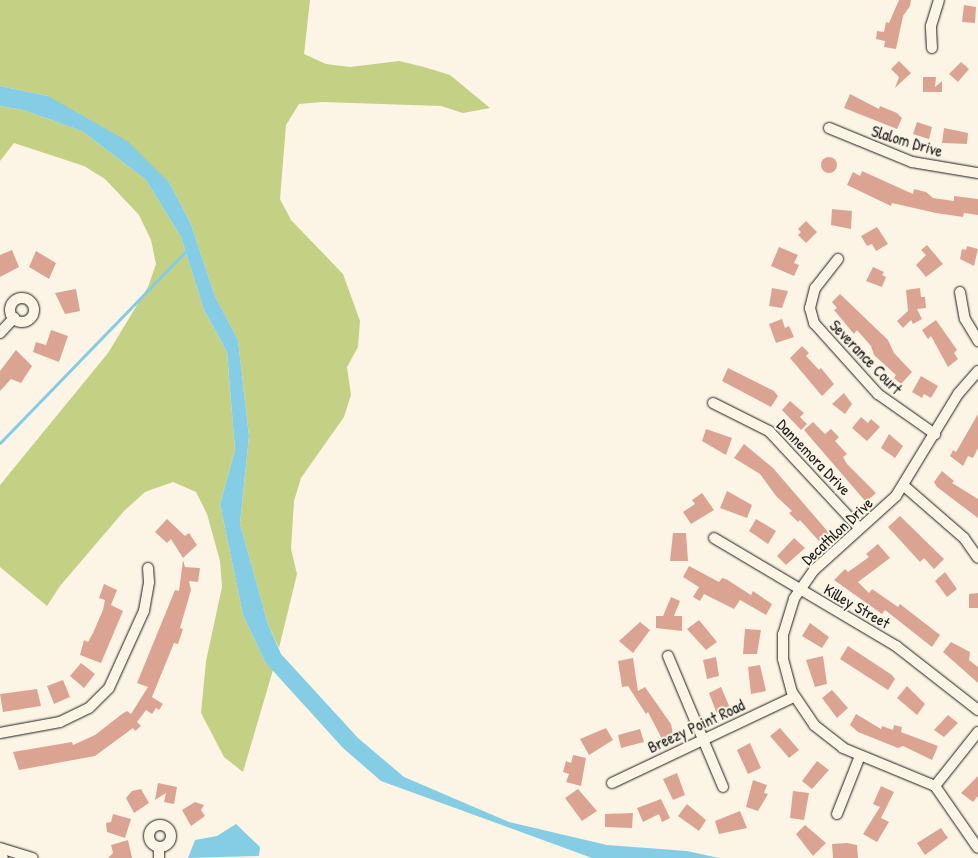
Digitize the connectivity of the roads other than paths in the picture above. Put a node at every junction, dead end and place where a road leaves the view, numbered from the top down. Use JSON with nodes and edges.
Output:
{"nodes":[{"id":1,"x":939,"y":0,"type":"edge"},
{"id":2,"x":932,"y":48,"type":"dead end"},
{"id":3,"x":829,"y":128,"type":"dead end"},
{"id":4,"x":978,"y":173,"type":"edge"},
{"id":5,"x":838,"y":259,"type":"dead end"},
{"id":6,"x":960,"y":292,"type":"dead end"},
{"id":7,"x":14,"y":318,"type":"dead end"},
{"id":8,"x":0,"y":333,"type":"edge"},
{"id":9,"x":978,"y":341,"type":"edge"},
{"id":10,"x":978,"y":371,"type":"edge"},
{"id":11,"x":713,"y":403,"type":"dead end"},
{"id":12,"x":935,"y":434,"type":"junction"},
{"id":13,"x":903,"y":485,"type":"junction"},
{"id":14,"x":859,"y":528,"type":"junction"},
{"id":15,"x":714,"y":538,"type":"dead end"},
{"id":16,"x":978,"y":558,"type":"edge"},
{"id":17,"x":148,"y":568,"type":"dead end"},
{"id":18,"x":800,"y":590,"type":"junction"},
{"id":19,"x":668,"y":656,"type":"dead end"},
{"id":20,"x":794,"y":697,"type":"junction"},
{"id":21,"x":978,"y":710,"type":"edge"},
{"id":22,"x":978,"y":732,"type":"edge"},
{"id":23,"x":0,"y":733,"type":"edge"},
{"id":24,"x":704,"y":738,"type":"junction"},
{"id":25,"x":860,"y":756,"type":"junction"},
{"id":26,"x":612,"y":783,"type":"dead end"},
{"id":27,"x":935,"y":786,"type":"junction"},
{"id":28,"x":723,"y":787,"type":"dead end"},
{"id":29,"x":837,"y":814,"type":"dead end"},
{"id":30,"x":159,"y":847,"type":"dead end"},
{"id":31,"x":0,"y":848,"type":"edge"},
{"id":32,"x":978,"y":848,"type":"edge"},
{"id":33,"x":33,"y":858,"type":"edge"},
{"id":34,"x":159,"y":858,"type":"edge"}],
"edges":[{"from":1,"to":2,"type":"street"},
{"from":3,"to":4,"type":"street","name":"Slalom Drive"},
{"from":5,"to":12,"type":"street","name":"Severance Court"},
{"from":6,"to":9,"type":"street"},
{"from":7,"to":8,"type":"street"},
{"from":10,"to":12,"type":"street","name":"Decathlon Drive"},
{"from":11,"to":14,"type":"street","name":"Dannemora Drive"},
{"from":12,"to":13,"type":"street","name":"Decathlon Drive"},
{"from":13,"to":14,"type":"street","name":"Decathlon Drive"},
{"from":13,"to":16,"type":"street"},
{"from":14,"to":18,"type":"street","name":"Decathlon Drive"},
{"from":15,"to":18,"type":"street","name":"Killey Street"},
{"from":17,"to":23,"type":"street"},
{"from":18,"to":20,"type":"street","name":"Decathlon Drive"},
{"from":18,"to":21,"type":"street","name":"Killey Street"},
{"from":19,"to":24,"type":"street"},
{"from":20,"to":24,"type":"street","name":"Breezy Point Road"},
{"from":20,"to":25,"type":"street","name":"Decathlon Drive"},
{"from":22,"to":27,"type":"street"},
{"from":24,"to":26,"type":"street","name":"Breezy Point Road"},
{"from":24,"to":28,"type":"street"},
{"from":25,"to":27,"type":"street","name":"Decathlon Drive"},
{"from":25,"to":29,"type":"street"},
{"from":27,"to":32,"type":"street"},
{"from":30,"to":34,"type":"street"},
{"from":31,"to":33,"type":"street"}]}
